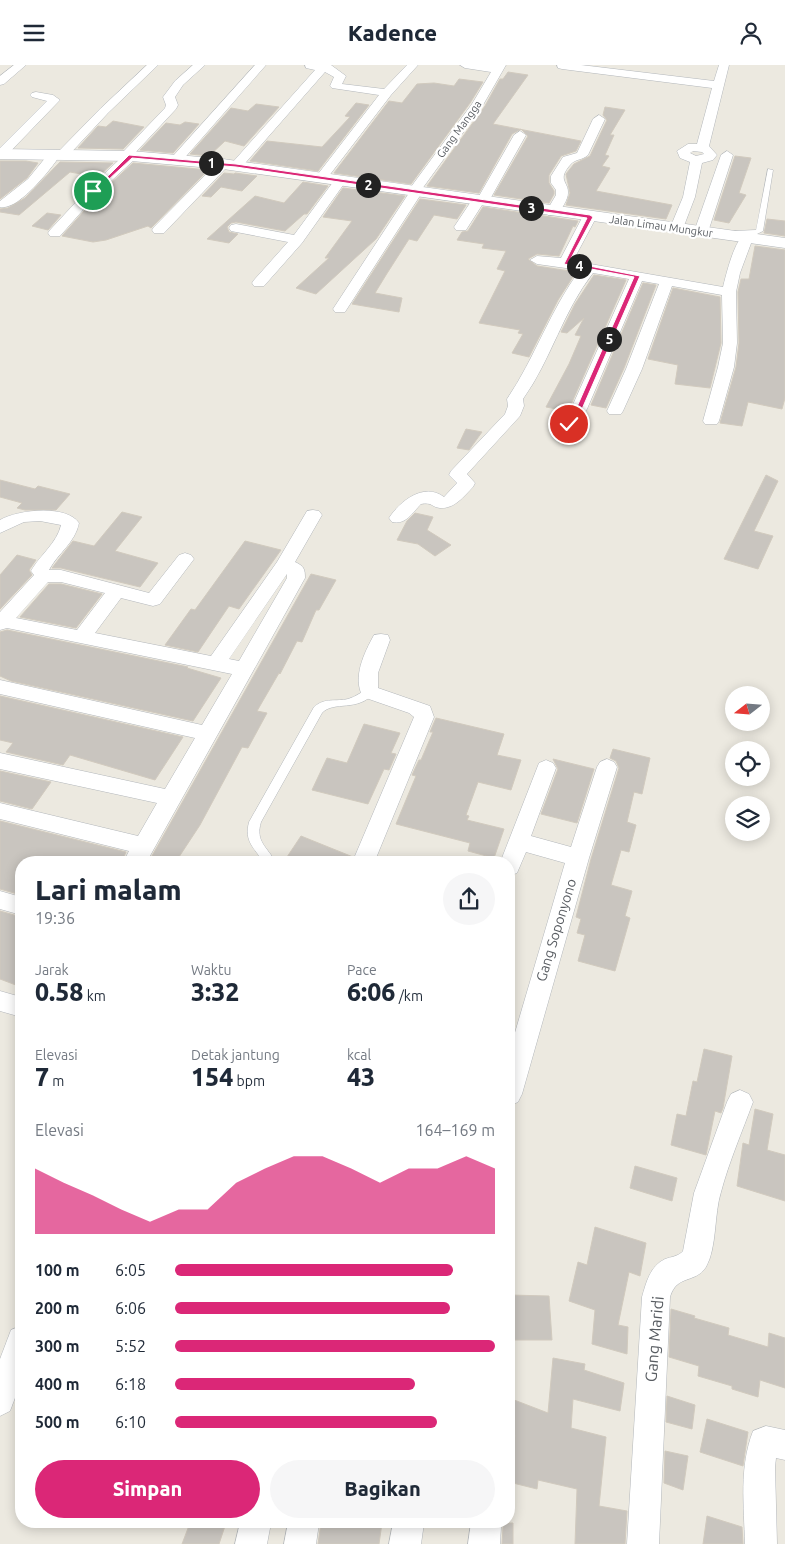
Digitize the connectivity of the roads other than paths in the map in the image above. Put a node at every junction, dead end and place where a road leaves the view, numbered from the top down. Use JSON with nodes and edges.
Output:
{"nodes":[{"id":1,"x":21,"y":65,"type":"edge"},
{"id":2,"x":153,"y":65,"type":"edge"},
{"id":3,"x":200,"y":65,"type":"edge"},
{"id":4,"x":261,"y":65,"type":"edge"},
{"id":5,"x":413,"y":65,"type":"edge"},
{"id":6,"x":465,"y":65,"type":"edge"},
{"id":7,"x":675,"y":65,"type":"edge"},
{"id":8,"x":724,"y":65,"type":"edge"},
{"id":9,"x":304,"y":66,"type":"edge"},
{"id":10,"x":325,"y":66,"type":"edge"},
{"id":11,"x":569,"y":66,"type":"edge"},
{"id":12,"x":499,"y":67,"type":"edge"},
{"id":13,"x":623,"y":69,"type":"edge"},
{"id":14,"x":670,"y":79,"type":"junction"},
{"id":15,"x":0,"y":82,"type":"edge"},
{"id":16,"x":718,"y":85,"type":"junction"},
{"id":17,"x":387,"y":93,"type":"junction"},
{"id":18,"x":36,"y":95,"type":"dead end"},
{"id":19,"x":599,"y":119,"type":"dead end"},
{"id":20,"x":520,"y":135,"type":"dead end"},
{"id":21,"x":0,"y":154,"type":"edge"},
{"id":22,"x":59,"y":154,"type":"junction"},
{"id":23,"x":727,"y":155,"type":"dead end"},
{"id":24,"x":129,"y":156,"type":"junction"},
{"id":25,"x":177,"y":159,"type":"junction"},
{"id":26,"x":230,"y":165,"type":"junction"},
{"id":27,"x":770,"y":170,"type":"dead end"},
{"id":28,"x":321,"y":178,"type":"junction"},
{"id":29,"x":340,"y":181,"type":"junction"},
{"id":30,"x":415,"y":191,"type":"junction"},
{"id":31,"x":480,"y":201,"type":"junction"},
{"id":32,"x":5,"y":204,"type":"dead end"},
{"id":33,"x":553,"y":212,"type":"junction"},
{"id":34,"x":590,"y":217,"type":"junction"},
{"id":35,"x":461,"y":227,"type":"dead end"},
{"id":36,"x":236,"y":228,"type":"dead end"},
{"id":37,"x":677,"y":229,"type":"junction"},
{"id":38,"x":159,"y":230,"type":"dead end"},
{"id":39,"x":701,"y":232,"type":"junction"},
{"id":40,"x":55,"y":233,"type":"dead end"},
{"id":41,"x":725,"y":235,"type":"junction"},
{"id":42,"x":746,"y":238,"type":"junction"},
{"id":43,"x":297,"y":240,"type":"junction"},
{"id":44,"x":785,"y":243,"type":"edge"},
{"id":45,"x":537,"y":260,"type":"dead end"},
{"id":46,"x":566,"y":263,"type":"junction"},
{"id":47,"x":590,"y":267,"type":"junction"},
{"id":48,"x":637,"y":276,"type":"junction"},
{"id":49,"x":667,"y":281,"type":"junction"},
{"id":50,"x":259,"y":283,"type":"dead end"},
{"id":51,"x":729,"y":292,"type":"junction"},
{"id":52,"x":340,"y":309,"type":"dead end"},
{"id":53,"x":616,"y":411,"type":"dead end"},
{"id":54,"x":711,"y":421,"type":"dead end"},
{"id":55,"x":569,"y":424,"type":"dead end"},
{"id":56,"x":313,"y":515,"type":"dead end"},
{"id":57,"x":398,"y":518,"type":"dead end"},
{"id":58,"x":0,"y":528,"type":"edge"},
{"id":59,"x":186,"y":559,"type":"dead end"},
{"id":60,"x":285,"y":564,"type":"junction"},
{"id":61,"x":43,"y":576,"type":"junction"},
{"id":62,"x":117,"y":590,"type":"junction"},
{"id":63,"x":1,"y":623,"type":"edge"},
{"id":64,"x":82,"y":637,"type":"junction"},
{"id":65,"x":381,"y":640,"type":"dead end"},
{"id":66,"x":216,"y":663,"type":"junction"},
{"id":67,"x":242,"y":669,"type":"junction"},
{"id":68,"x":0,"y":687,"type":"edge"},
{"id":69,"x":370,"y":692,"type":"junction"},
{"id":70,"x":207,"y":733,"type":"junction"},
{"id":71,"x":0,"y":761,"type":"edge"},
{"id":72,"x":607,"y":767,"type":"dead end"},
{"id":73,"x":546,"y":768,"type":"dead end"},
{"id":74,"x":170,"y":798,"type":"junction"},
{"id":75,"x":0,"y":811,"type":"edge"},
{"id":76,"x":518,"y":841,"type":"junction"},
{"id":77,"x":138,"y":854,"type":"edge"},
{"id":78,"x":265,"y":856,"type":"edge"},
{"id":79,"x":366,"y":856,"type":"edge"},
{"id":80,"x":513,"y":856,"type":"edge"},
{"id":81,"x":578,"y":858,"type":"junction"},
{"id":82,"x":0,"y":900,"type":"edge"},
{"id":83,"x":15,"y":904,"type":"edge"},
{"id":84,"x":0,"y":1001,"type":"edge"},
{"id":85,"x":15,"y":1005,"type":"edge"},
{"id":86,"x":515,"y":1073,"type":"edge"},
{"id":87,"x":740,"y":1102,"type":"dead end"},
{"id":88,"x":15,"y":1357,"type":"edge"},
{"id":89,"x":0,"y":1401,"type":"edge"},
{"id":90,"x":785,"y":1445,"type":"edge"},
{"id":91,"x":255,"y":1528,"type":"edge"},
{"id":92,"x":303,"y":1528,"type":"edge"},
{"id":93,"x":408,"y":1528,"type":"edge"},
{"id":94,"x":251,"y":1544,"type":"edge"},
{"id":95,"x":300,"y":1544,"type":"edge"},
{"id":96,"x":405,"y":1544,"type":"edge"},
{"id":97,"x":643,"y":1544,"type":"edge"},
{"id":98,"x":761,"y":1544,"type":"edge"}],
"edges":[{"from":1,"to":15,"type":"street"},
{"from":2,"to":22,"type":"street"},
{"from":3,"to":24,"type":"street"},
{"from":4,"to":25,"type":"street"},
{"from":5,"to":17,"type":"street"},
{"from":6,"to":12,"type":"street"},
{"from":7,"to":14,"type":"street"},
{"from":8,"to":16,"type":"street"},
{"from":9,"to":10,"type":"street"},
{"from":10,"to":17,"type":"street"},
{"from":10,"to":26,"type":"street"},
{"from":11,"to":13,"type":"street"},
{"from":12,"to":30,"type":"street","name":"Gang Mangga"},
{"from":13,"to":14,"type":"street"},
{"from":14,"to":16,"type":"street"},
{"from":16,"to":37,"type":"street"},
{"from":17,"to":28,"type":"street"},
{"from":18,"to":21,"type":"street"},
{"from":19,"to":33,"type":"street"},
{"from":20,"to":31,"type":"street"},
{"from":21,"to":22,"type":"street","name":"Jalan Limau Mungkur"},
{"from":22,"to":24,"type":"street","name":"Jalan Limau Mungkur"},
{"from":22,"to":32,"type":"street"},
{"from":23,"to":39,"type":"street"},
{"from":24,"to":25,"type":"street","name":"Jalan Limau Mungkur"},
{"from":24,"to":40,"type":"street"},
{"from":25,"to":26,"type":"street","name":"Jalan Limau Mungkur"},
{"from":26,"to":28,"type":"street","name":"Jalan Limau Mungkur"},
{"from":26,"to":38,"type":"street"},
{"from":27,"to":41,"type":"lane"},
{"from":28,"to":29,"type":"street","name":"Jalan Limau Mungkur"},
{"from":29,"to":30,"type":"street","name":"Jalan Limau Mungkur"},
{"from":29,"to":43,"type":"street"},
{"from":30,"to":31,"type":"street","name":"Jalan Limau Mungkur"},
{"from":30,"to":52,"type":"street","name":"Gang Mangga"},
{"from":31,"to":33,"type":"street","name":"Jalan Limau Mungkur"},
{"from":31,"to":35,"type":"street"},
{"from":33,"to":34,"type":"street","name":"Jalan Limau Mungkur"},
{"from":34,"to":37,"type":"street","name":"Jalan Limau Mungkur"},
{"from":34,"to":46,"type":"street"},
{"from":36,"to":43,"type":"street"},
{"from":37,"to":39,"type":"street","name":"Jalan Limau Mungkur"},
{"from":39,"to":41,"type":"street","name":"Jalan Limau Mungkur"},
{"from":41,"to":42,"type":"street","name":"Jalan Limau Mungkur"},
{"from":42,"to":44,"type":"street","name":"Jalan Limau Mungkur"},
{"from":42,"to":51,"type":"street"},
{"from":43,"to":50,"type":"street"},
{"from":45,"to":46,"type":"street"},
{"from":46,"to":47,"type":"street"},
{"from":47,"to":48,"type":"street"},
{"from":47,"to":57,"type":"street"},
{"from":48,"to":49,"type":"street"},
{"from":48,"to":55,"type":"street"},
{"from":49,"to":51,"type":"street"},
{"from":49,"to":53,"type":"street"},
{"from":51,"to":54,"type":"street"},
{"from":56,"to":60,"type":"street"},
{"from":58,"to":61,"type":"street"},
{"from":59,"to":62,"type":"street"},
{"from":60,"to":66,"type":"street"},
{"from":60,"to":67,"type":"street"},
{"from":61,"to":62,"type":"street"},
{"from":61,"to":63,"type":"street"},
{"from":62,"to":64,"type":"street"},
{"from":63,"to":64,"type":"street"},
{"from":64,"to":66,"type":"street"},
{"from":65,"to":69,"type":"street"},
{"from":66,"to":67,"type":"street"},
{"from":67,"to":70,"type":"street"},
{"from":68,"to":70,"type":"street"},
{"from":69,"to":78,"type":"lane"},
{"from":69,"to":79,"type":"street"},
{"from":70,"to":74,"type":"street"},
{"from":71,"to":74,"type":"street"},
{"from":72,"to":81,"type":"street","name":"Gang Soponyono"},
{"from":73,"to":76,"type":"street"},
{"from":74,"to":77,"type":"street"},
{"from":75,"to":77,"type":"street"},
{"from":76,"to":80,"type":"street"},
{"from":76,"to":81,"type":"street"},
{"from":81,"to":86,"type":"street","name":"Gang Soponyono"},
{"from":82,"to":83,"type":"street"},
{"from":84,"to":85,"type":"street"},
{"from":87,"to":97,"type":"street","name":"Gang Maridi"},
{"from":88,"to":89,"type":"street"},
{"from":90,"to":98,"type":"street"},
{"from":91,"to":94,"type":"street"},
{"from":92,"to":95,"type":"street"},
{"from":93,"to":96,"type":"street"}]}
